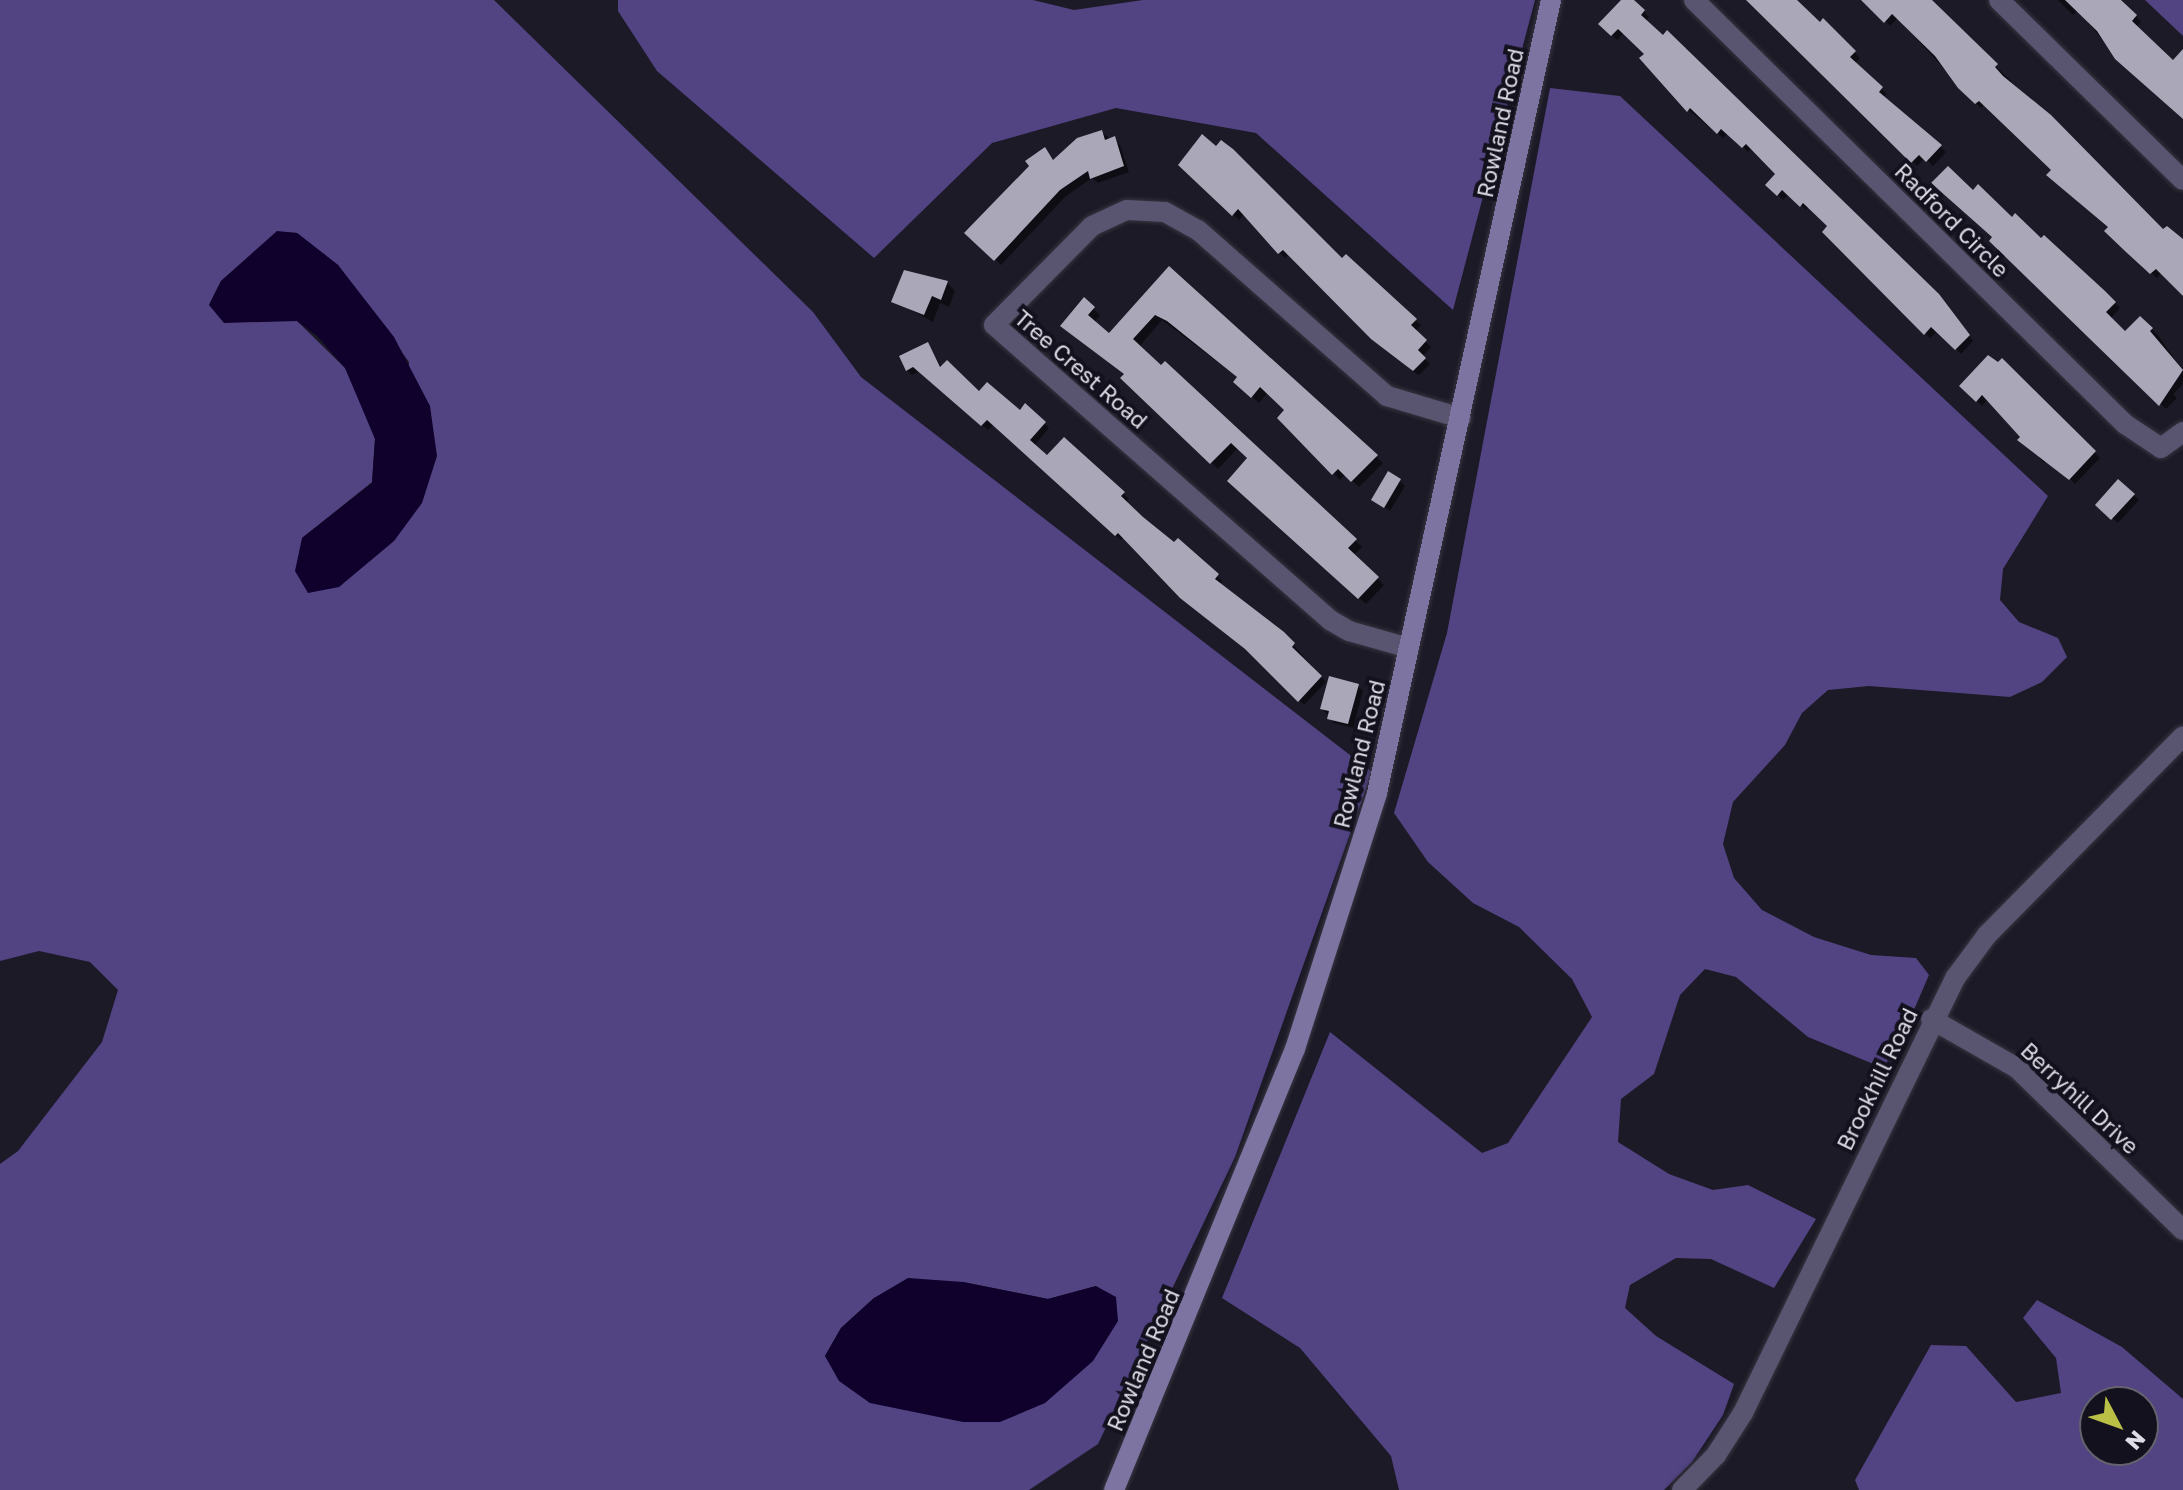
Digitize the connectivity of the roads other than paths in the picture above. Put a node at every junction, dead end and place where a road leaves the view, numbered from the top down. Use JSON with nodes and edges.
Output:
{"nodes":[{"id":1,"x":1551,"y":0,"type":"edge"},
{"id":2,"x":1694,"y":0,"type":"edge"},
{"id":3,"x":1999,"y":0,"type":"edge"},
{"id":4,"x":2183,"y":180,"type":"edge"},
{"id":5,"x":1461,"y":418,"type":"junction"},
{"id":6,"x":2183,"y":432,"type":"edge"},
{"id":7,"x":1409,"y":648,"type":"junction"},
{"id":8,"x":2181,"y":741,"type":"edge"},
{"id":9,"x":1931,"y":1019,"type":"junction"},
{"id":10,"x":2183,"y":1230,"type":"edge"},
{"id":11,"x":1114,"y":1490,"type":"edge"},
{"id":12,"x":1682,"y":1490,"type":"edge"}],
"edges":[{"from":1,"to":5,"type":"street","name":"Rowland Road"},
{"from":2,"to":6,"type":"street","name":"Radford Circle"},
{"from":3,"to":4,"type":"street"},
{"from":5,"to":7,"type":"street","name":"Rowland Road"},
{"from":5,"to":7,"type":"street","name":"Tree Crest Road"},
{"from":7,"to":11,"type":"street","name":"Rowland Road"},
{"from":8,"to":9,"type":"street","name":"Brookhill Road"},
{"from":9,"to":10,"type":"street","name":"Berryhill Drive"},
{"from":9,"to":12,"type":"street","name":"Brookhill Road"}]}
